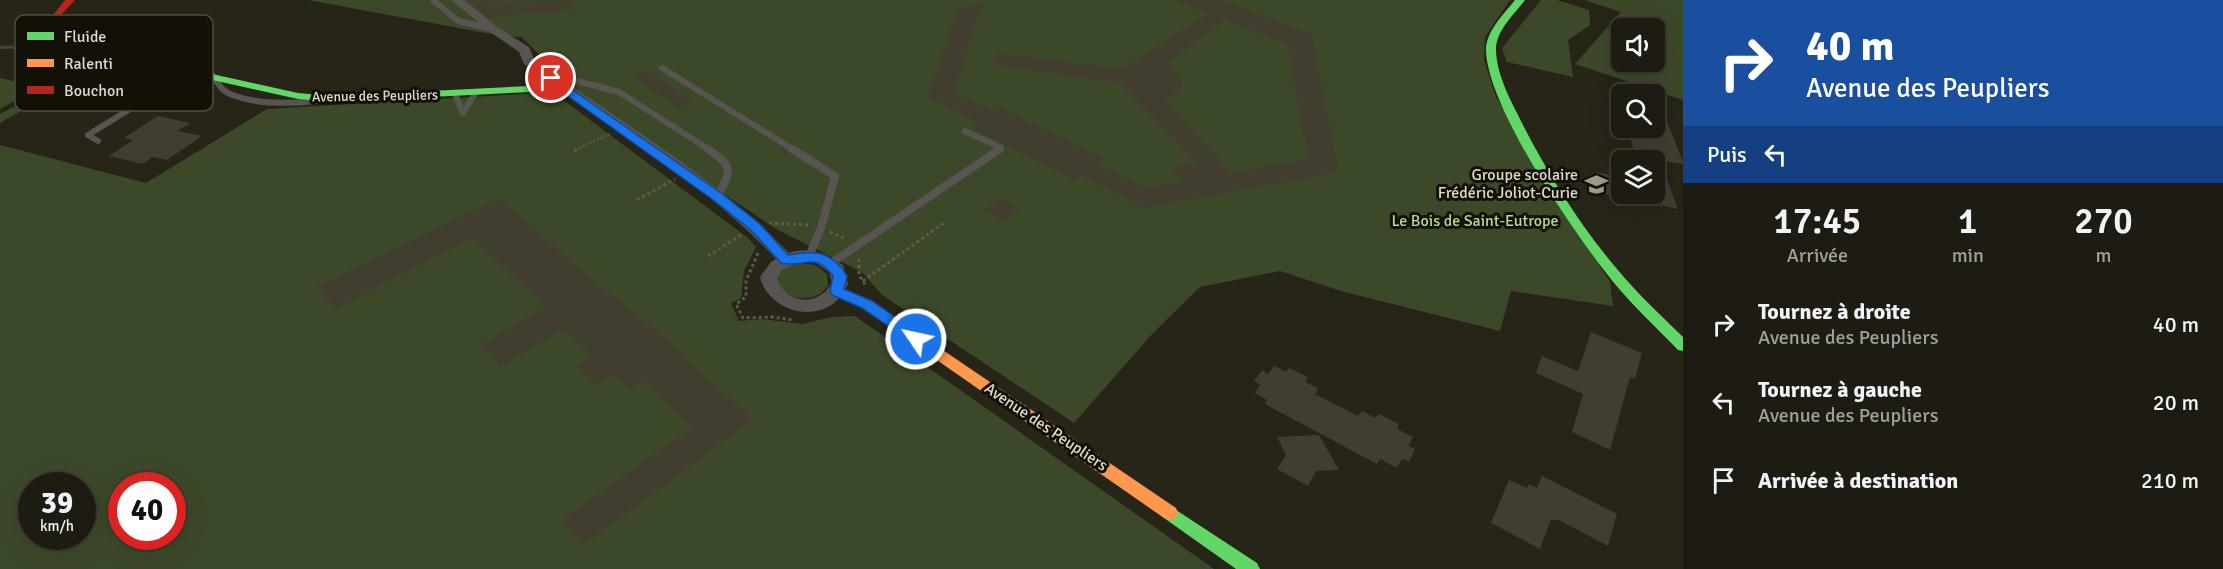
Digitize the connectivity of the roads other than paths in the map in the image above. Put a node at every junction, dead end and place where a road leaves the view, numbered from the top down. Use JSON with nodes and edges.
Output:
{"nodes":[{"id":1,"x":70,"y":0,"type":"edge"},
{"id":2,"x":433,"y":0,"type":"edge"},
{"id":3,"x":457,"y":0,"type":"edge"},
{"id":4,"x":1520,"y":0,"type":"edge"},
{"id":5,"x":56,"y":15,"type":"edge"},
{"id":6,"x":493,"y":29,"type":"junction"},
{"id":7,"x":662,"y":68,"type":"dead end"},
{"id":8,"x":213,"y":73,"type":"edge"},
{"id":9,"x":213,"y":77,"type":"edge"},
{"id":10,"x":218,"y":78,"type":"junction"},
{"id":11,"x":551,"y":78,"type":"junction"},
{"id":12,"x":569,"y":91,"type":"junction"},
{"id":13,"x":476,"y":92,"type":"junction"},
{"id":14,"x":455,"y":94,"type":"junction"},
{"id":15,"x":127,"y":111,"type":"edge"},
{"id":16,"x":965,"y":131,"type":"dead end"},
{"id":17,"x":98,"y":141,"type":"dead end"},
{"id":18,"x":717,"y":196,"type":"junction"},
{"id":19,"x":809,"y":256,"type":"junction"},
{"id":20,"x":785,"y":260,"type":"junction"},
{"id":21,"x":831,"y":262,"type":"junction"},
{"id":22,"x":837,"y":291,"type":"junction"},
{"id":23,"x":1683,"y":346,"type":"edge"},
{"id":24,"x":1251,"y":569,"type":"edge"}],
"edges":[{"from":1,"to":5,"type":"street","name":"Avenue des Peupliers"},
{"from":2,"to":6,"type":"lane"},
{"from":3,"to":6,"type":"street"},
{"from":4,"to":23,"type":"street"},
{"from":6,"to":11,"type":"street"},
{"from":7,"to":19,"type":"lane"},
{"from":8,"to":10,"type":"lane"},
{"from":9,"to":10,"type":"street","name":"Avenue des Peupliers"},
{"from":10,"to":14,"type":"street","name":"Avenue des Peupliers"},
{"from":11,"to":12,"type":"street"},
{"from":11,"to":18,"type":"lane"},
{"from":12,"to":13,"type":"street","name":"Avenue des Peupliers"},
{"from":12,"to":18,"type":"street"},
{"from":13,"to":14,"type":"street","name":"Avenue des Peupliers"},
{"from":13,"to":14,"type":"lane"},
{"from":15,"to":17,"type":"lane"},
{"from":16,"to":21,"type":"lane"},
{"from":18,"to":20,"type":"street"},
{"from":19,"to":20,"type":"street"},
{"from":19,"to":21,"type":"street"},
{"from":20,"to":22,"type":"street"},
{"from":21,"to":22,"type":"street"},
{"from":22,"to":24,"type":"street","name":"Avenue des Peupliers"}]}
